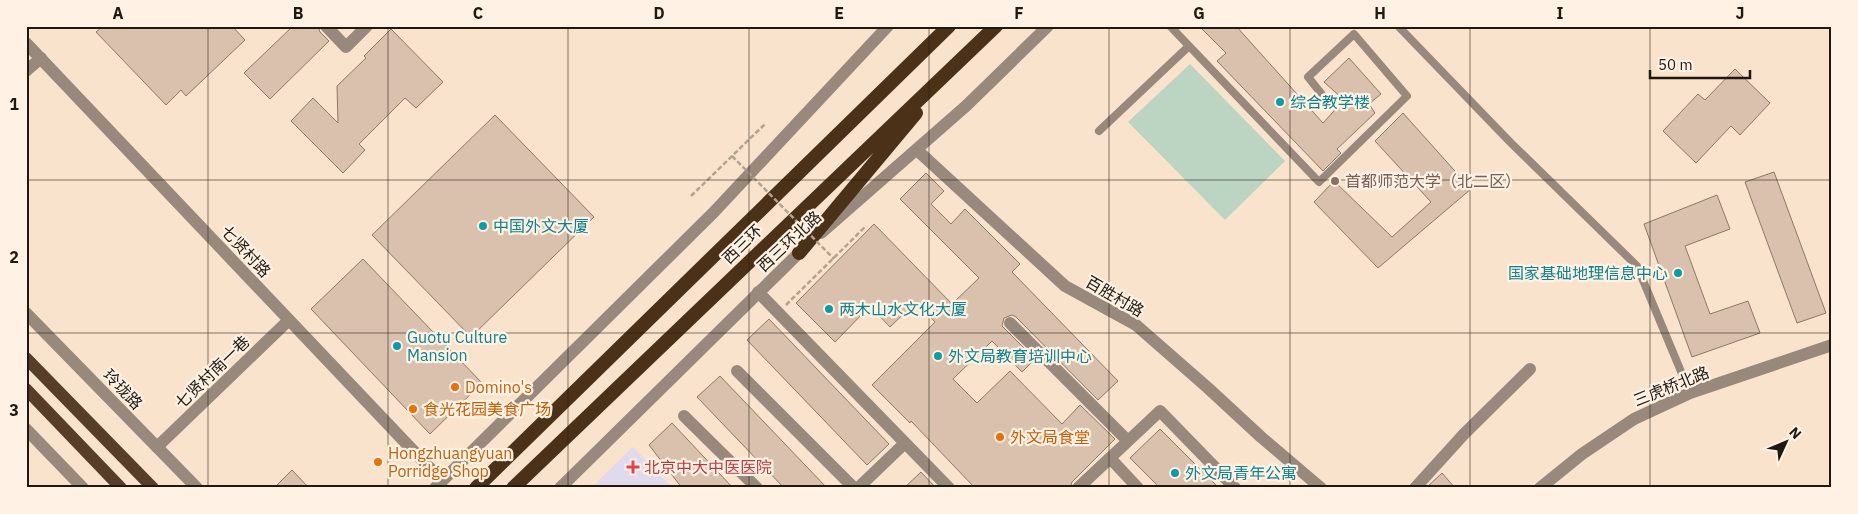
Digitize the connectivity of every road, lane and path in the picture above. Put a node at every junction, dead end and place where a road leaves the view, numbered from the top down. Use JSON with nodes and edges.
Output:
{"nodes":[{"id":1,"x":326,"y":26,"type":"edge"},
{"id":2,"x":367,"y":26,"type":"edge"},
{"id":3,"x":888,"y":26,"type":"edge"},
{"id":4,"x":949,"y":26,"type":"edge"},
{"id":5,"x":996,"y":26,"type":"edge"},
{"id":6,"x":1048,"y":26,"type":"edge"},
{"id":7,"x":1170,"y":26,"type":"edge"},
{"id":8,"x":1398,"y":26,"type":"edge"},
{"id":9,"x":26,"y":43,"type":"edge"},
{"id":10,"x":1189,"y":46,"type":"junction"},
{"id":11,"x":40,"y":58,"type":"junction"},
{"id":12,"x":958,"y":63,"type":"junction"},
{"id":13,"x":26,"y":71,"type":"edge"},
{"id":14,"x":1328,"y":102,"type":"dead end"},
{"id":15,"x":765,"y":124,"type":"dead end"},
{"id":16,"x":1099,"y":131,"type":"dead end"},
{"id":17,"x":917,"y":150,"type":"junction"},
{"id":18,"x":732,"y":156,"type":"junction"},
{"id":19,"x":691,"y":196,"type":"dead end"},
{"id":20,"x":865,"y":227,"type":"dead end"},
{"id":21,"x":799,"y":252,"type":"junction"},
{"id":22,"x":834,"y":259,"type":"junction"},
{"id":23,"x":758,"y":292,"type":"junction"},
{"id":24,"x":778,"y":312,"type":"junction"},
{"id":25,"x":26,"y":313,"type":"edge"},
{"id":26,"x":290,"y":320,"type":"junction"},
{"id":27,"x":1010,"y":323,"type":"dead end"},
{"id":28,"x":1832,"y":345,"type":"edge"},
{"id":29,"x":26,"y":358,"type":"edge"},
{"id":30,"x":1530,"y":369,"type":"dead end"},
{"id":31,"x":737,"y":371,"type":"dead end"},
{"id":32,"x":26,"y":390,"type":"edge"},
{"id":33,"x":1690,"y":393,"type":"junction"},
{"id":34,"x":684,"y":416,"type":"dead end"},
{"id":35,"x":26,"y":429,"type":"edge"},
{"id":36,"x":1128,"y":441,"type":"junction"},
{"id":37,"x":905,"y":442,"type":"junction"},
{"id":38,"x":157,"y":447,"type":"junction"},
{"id":39,"x":1110,"y":458,"type":"junction"},
{"id":40,"x":439,"y":484,"type":"edge"},
{"id":41,"x":84,"y":488,"type":"edge"},
{"id":42,"x":121,"y":488,"type":"edge"},
{"id":43,"x":153,"y":488,"type":"edge"},
{"id":44,"x":197,"y":488,"type":"edge"},
{"id":45,"x":476,"y":488,"type":"edge"},
{"id":46,"x":513,"y":488,"type":"edge"},
{"id":47,"x":560,"y":488,"type":"edge"},
{"id":48,"x":756,"y":488,"type":"edge"},
{"id":49,"x":856,"y":488,"type":"edge"},
{"id":50,"x":949,"y":488,"type":"edge"},
{"id":51,"x":1078,"y":488,"type":"edge"},
{"id":52,"x":1138,"y":488,"type":"edge"},
{"id":53,"x":1235,"y":488,"type":"edge"},
{"id":54,"x":1321,"y":488,"type":"edge"},
{"id":55,"x":1415,"y":488,"type":"edge"},
{"id":56,"x":1540,"y":488,"type":"edge"}],
"edges":[{"from":1,"to":2,"type":"street"},
{"from":3,"to":40,"type":"street"},
{"from":4,"to":45,"type":"highway","name":"西三环"},
{"from":5,"to":12,"type":"highway","name":"西三环"},
{"from":6,"to":17,"type":"street","name":"西三环北路"},
{"from":7,"to":10,"type":"lane"},
{"from":8,"to":33,"type":"lane"},
{"from":9,"to":11,"type":"street","name":"七贤村路"},
{"from":10,"to":14,"type":"lane"},
{"from":10,"to":16,"type":"lane"},
{"from":11,"to":13,"type":"street"},
{"from":11,"to":26,"type":"street","name":"七贤村路"},
{"from":12,"to":21,"type":"highway"},
{"from":12,"to":46,"type":"highway","name":"西三环"},
{"from":15,"to":18,"type":"path"},
{"from":17,"to":21,"type":"street","name":"西三环北路"},
{"from":17,"to":54,"type":"street","name":"百胜村路"},
{"from":18,"to":19,"type":"path"},
{"from":18,"to":22,"type":"path","bridge":true},
{"from":20,"to":22,"type":"path"},
{"from":21,"to":23,"type":"street","name":"西三环北路"},
{"from":22,"to":24,"type":"path"},
{"from":23,"to":24,"type":"street"},
{"from":23,"to":47,"type":"street","name":"西三环北路"},
{"from":24,"to":37,"type":"street"},
{"from":25,"to":38,"type":"street","name":"玲珑路"},
{"from":26,"to":38,"type":"street","name":"七贤村南一巷"},
{"from":26,"to":40,"type":"street","name":"七贤村路"},
{"from":27,"to":36,"type":"street"},
{"from":28,"to":33,"type":"street","name":"三虎桥北路"},
{"from":29,"to":43,"type":"main road"},
{"from":30,"to":55,"type":"street"},
{"from":31,"to":49,"type":"street"},
{"from":32,"to":42,"type":"main road"},
{"from":33,"to":56,"type":"street","name":"三虎桥北路"},
{"from":34,"to":48,"type":"street"},
{"from":35,"to":41,"type":"street"},
{"from":36,"to":39,"type":"street"},
{"from":36,"to":53,"type":"street"},
{"from":37,"to":49,"type":"street"},
{"from":37,"to":50,"type":"street"},
{"from":38,"to":44,"type":"street","name":"玲珑路"},
{"from":39,"to":51,"type":"street"},
{"from":39,"to":52,"type":"street"}]}
